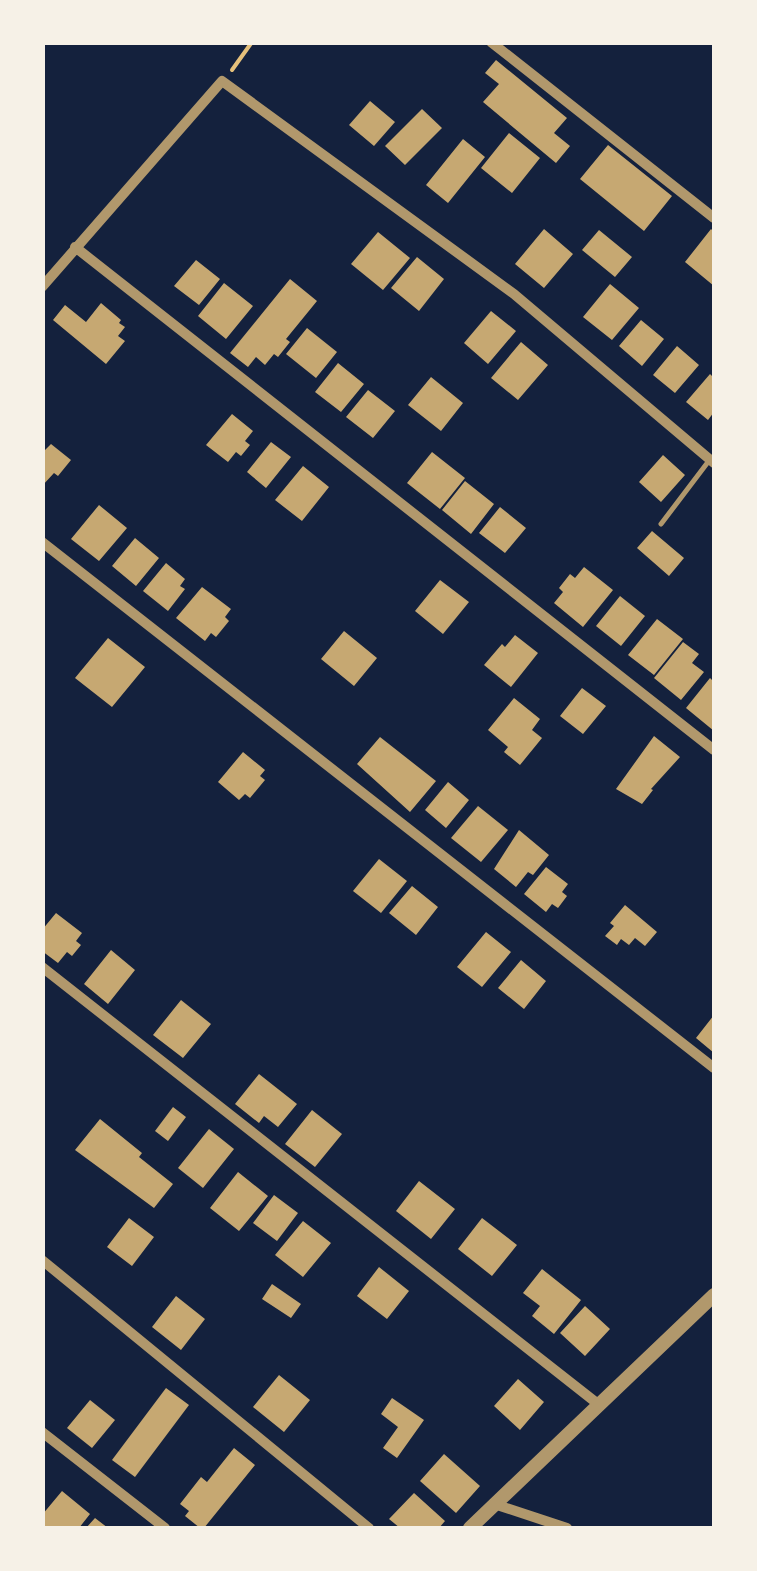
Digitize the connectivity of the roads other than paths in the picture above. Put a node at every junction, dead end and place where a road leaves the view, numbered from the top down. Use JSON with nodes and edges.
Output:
{"nodes":[{"id":1,"x":491,"y":42,"type":"edge"},
{"id":2,"x":714,"y":218,"type":"edge"},
{"id":3,"x":75,"y":247,"type":"junction"},
{"id":4,"x":42,"y":287,"type":"edge"},
{"id":5,"x":712,"y":461,"type":"edge"},
{"id":6,"x":661,"y":524,"type":"dead end"},
{"id":7,"x":42,"y":542,"type":"edge"},
{"id":8,"x":714,"y":750,"type":"edge"},
{"id":9,"x":42,"y":967,"type":"edge"},
{"id":10,"x":714,"y":1068,"type":"edge"},
{"id":11,"x":42,"y":1260,"type":"edge"},
{"id":12,"x":714,"y":1295,"type":"edge"},
{"id":13,"x":598,"y":1404,"type":"junction"},
{"id":14,"x":42,"y":1432,"type":"edge"},
{"id":15,"x":494,"y":1504,"type":"junction"},
{"id":16,"x":165,"y":1528,"type":"edge"},
{"id":17,"x":370,"y":1528,"type":"edge"},
{"id":18,"x":470,"y":1528,"type":"edge"},
{"id":19,"x":567,"y":1528,"type":"edge"}],
"edges":[{"from":1,"to":2,"type":"street"},
{"from":3,"to":4,"type":"street"},
{"from":3,"to":5,"type":"street"},
{"from":3,"to":8,"type":"street"},
{"from":5,"to":6,"type":"lane"},
{"from":7,"to":10,"type":"street"},
{"from":9,"to":13,"type":"street"},
{"from":11,"to":17,"type":"street"},
{"from":12,"to":13,"type":"street"},
{"from":13,"to":15,"type":"street"},
{"from":14,"to":16,"type":"street"},
{"from":15,"to":18,"type":"street"},
{"from":15,"to":19,"type":"street"}]}
